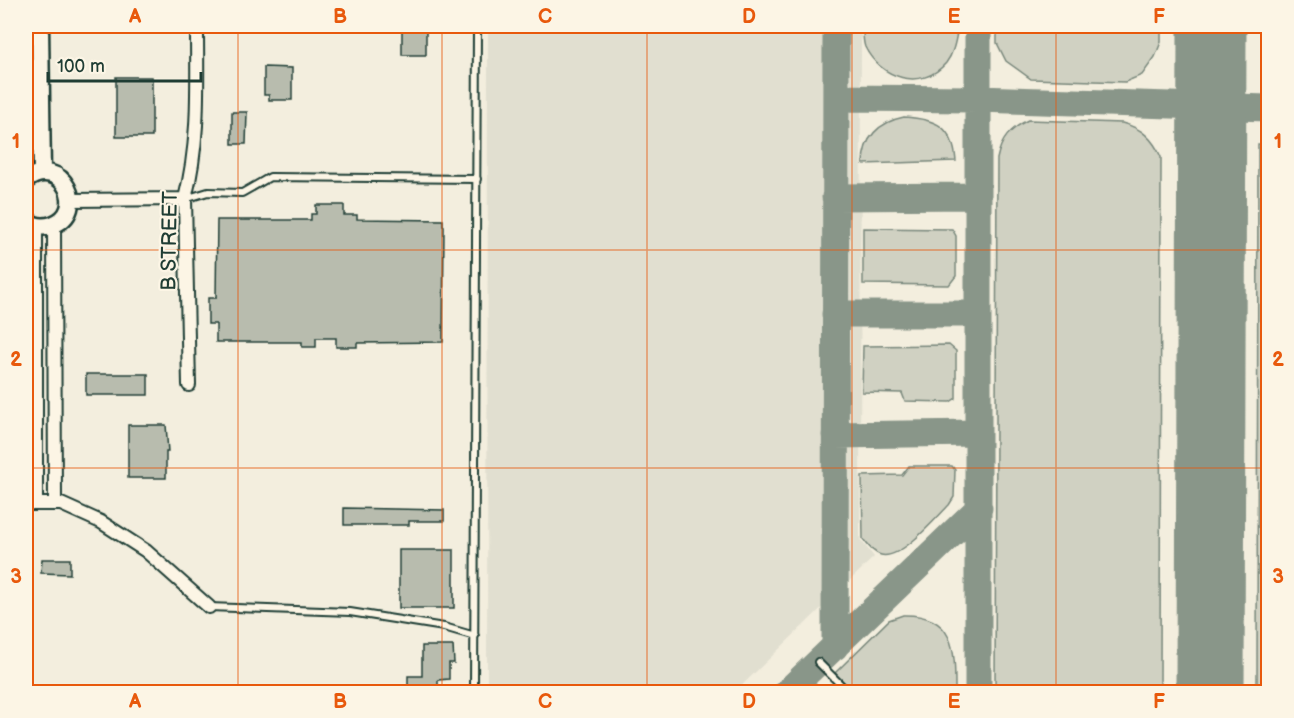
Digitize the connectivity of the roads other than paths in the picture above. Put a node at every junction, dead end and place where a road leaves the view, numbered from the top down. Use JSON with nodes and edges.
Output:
{"nodes":[{"id":1,"x":40,"y":26,"type":"edge"},
{"id":2,"x":197,"y":26,"type":"edge"},
{"id":3,"x":477,"y":26,"type":"edge"},
{"id":4,"x":42,"y":172,"type":"junction"},
{"id":5,"x":477,"y":178,"type":"junction"},
{"id":6,"x":26,"y":180,"type":"edge"},
{"id":7,"x":185,"y":199,"type":"junction"},
{"id":8,"x":70,"y":200,"type":"junction"},
{"id":9,"x":31,"y":223,"type":"edge"},
{"id":10,"x":54,"y":224,"type":"junction"},
{"id":11,"x":189,"y":386,"type":"dead end"},
{"id":12,"x":31,"y":504,"type":"edge"},
{"id":13,"x":55,"y":504,"type":"junction"},
{"id":14,"x":209,"y":607,"type":"joint"},
{"id":15,"x":475,"y":636,"type":"junction"},
{"id":16,"x":818,"y":662,"type":"dead end"},
{"id":17,"x":474,"y":693,"type":"edge"},
{"id":18,"x":848,"y":693,"type":"edge"}],
"edges":[{"from":1,"to":4,"type":"main road"},
{"from":2,"to":7,"type":"street","name":"B STREET"},
{"from":3,"to":5,"type":"lane"},
{"from":4,"to":6,"type":"main road"},
{"from":4,"to":8,"type":"main road"},
{"from":5,"to":7,"type":"lane"},
{"from":5,"to":15,"type":"lane"},
{"from":7,"to":8,"type":"street"},
{"from":7,"to":11,"type":"street","name":"B STREET"},
{"from":8,"to":10,"type":"main road"},
{"from":9,"to":10,"type":"main road"},
{"from":9,"to":12,"type":"street"},
{"from":10,"to":13,"type":"street"},
{"from":12,"to":13,"type":"street"},
{"from":13,"to":14,"type":"street"},
{"from":14,"to":15,"type":"lane"},
{"from":15,"to":17,"type":"lane"},
{"from":16,"to":18,"type":"lane"}]}
